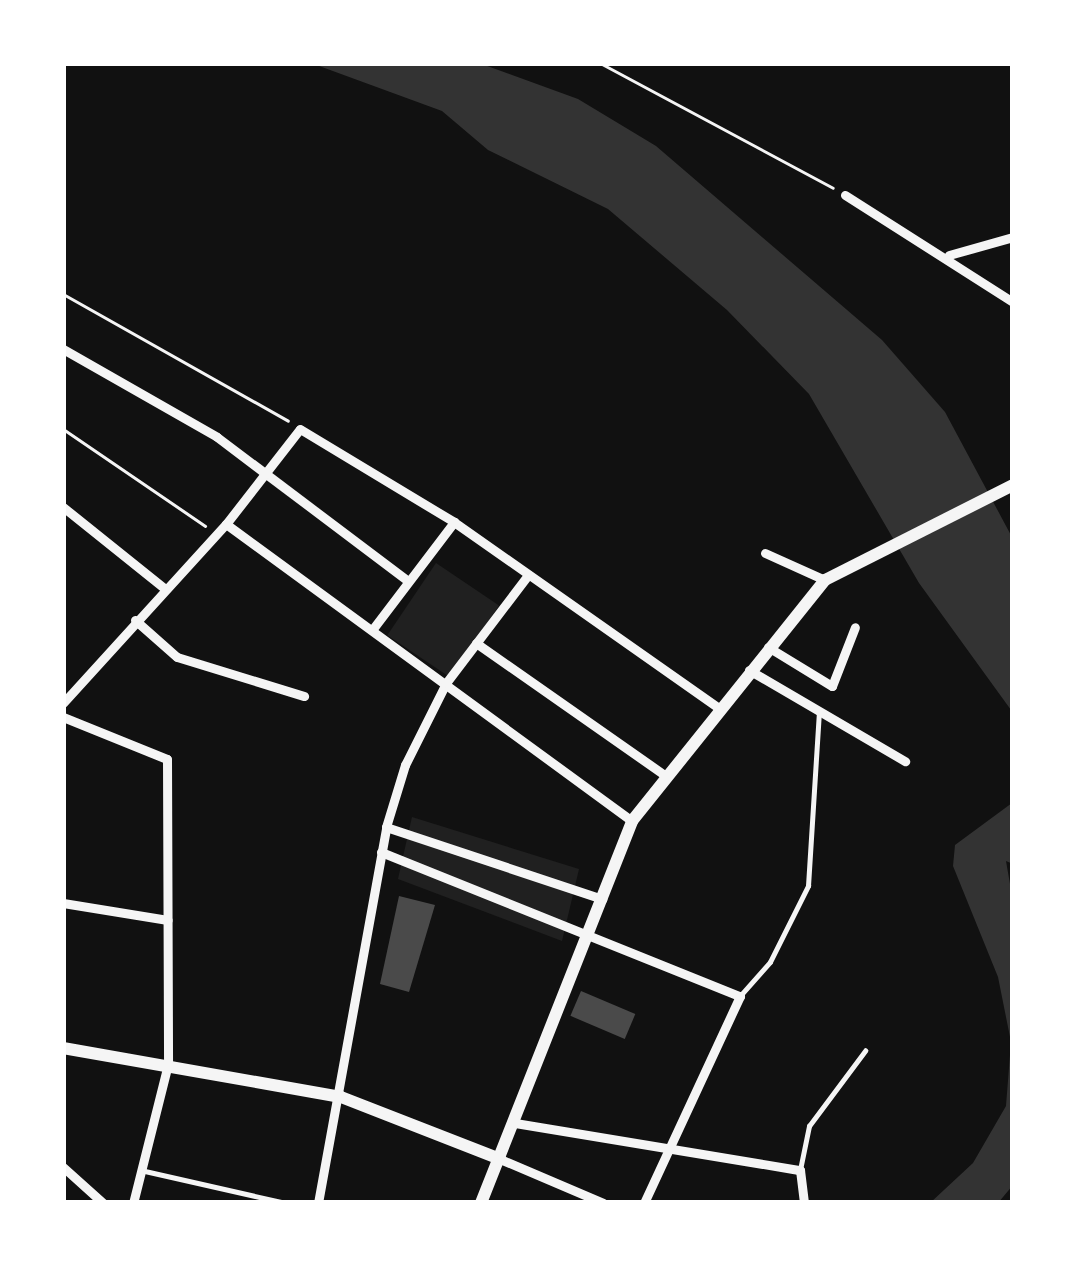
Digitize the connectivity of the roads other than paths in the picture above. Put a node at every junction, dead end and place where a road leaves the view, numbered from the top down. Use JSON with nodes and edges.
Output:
{"nodes":[{"id":1,"x":845,"y":195,"type":"road end"},
{"id":2,"x":1013,"y":237,"type":"edge"},
{"id":3,"x":949,"y":255,"type":"junction"},
{"id":4,"x":1013,"y":302,"type":"edge"},
{"id":5,"x":63,"y":349,"type":"edge"},
{"id":6,"x":266,"y":472,"type":"junction"},
{"id":7,"x":1013,"y":485,"type":"edge"},
{"id":8,"x":63,"y":507,"type":"edge"},
{"id":9,"x":454,"y":522,"type":"junction"},
{"id":10,"x":226,"y":524,"type":"junction"},
{"id":11,"x":765,"y":554,"type":"dead end"},
{"id":12,"x":528,"y":575,"type":"junction"},
{"id":13,"x":825,"y":580,"type":"junction"},
{"id":14,"x":408,"y":581,"type":"junction"},
{"id":15,"x":164,"y":588,"type":"junction"},
{"id":16,"x":135,"y":620,"type":"junction"},
{"id":17,"x":855,"y":628,"type":"dead end"},
{"id":18,"x":372,"y":629,"type":"junction"},
{"id":19,"x":476,"y":643,"type":"junction"},
{"id":20,"x":768,"y":646,"type":"junction"},
{"id":21,"x":747,"y":669,"type":"junction"},
{"id":22,"x":446,"y":682,"type":"junction"},
{"id":23,"x":304,"y":696,"type":"dead end"},
{"id":24,"x":63,"y":703,"type":"edge"},
{"id":25,"x":719,"y":708,"type":"junction"},
{"id":26,"x":819,"y":709,"type":"junction"},
{"id":27,"x":63,"y":717,"type":"edge"},
{"id":28,"x":905,"y":761,"type":"dead end"},
{"id":29,"x":666,"y":776,"type":"junction"},
{"id":30,"x":632,"y":821,"type":"junction"},
{"id":31,"x":386,"y":827,"type":"junction"},
{"id":32,"x":381,"y":852,"type":"junction"},
{"id":33,"x":602,"y":899,"type":"junction"},
{"id":34,"x":63,"y":903,"type":"edge"},
{"id":35,"x":168,"y":920,"type":"junction"},
{"id":36,"x":589,"y":932,"type":"junction"},
{"id":37,"x":740,"y":996,"type":"junction"},
{"id":38,"x":63,"y":1048,"type":"edge"},
{"id":39,"x":865,"y":1051,"type":"dead end"},
{"id":40,"x":168,"y":1064,"type":"junction"},
{"id":41,"x":341,"y":1097,"type":"junction"},
{"id":42,"x":515,"y":1123,"type":"junction"},
{"id":43,"x":668,"y":1149,"type":"junction"},
{"id":44,"x":500,"y":1159,"type":"junction"},
{"id":45,"x":63,"y":1167,"type":"edge"},
{"id":46,"x":800,"y":1170,"type":"junction"},
{"id":47,"x":143,"y":1171,"type":"junction"},
{"id":48,"x":103,"y":1203,"type":"edge"},
{"id":49,"x":133,"y":1203,"type":"edge"},
{"id":50,"x":286,"y":1203,"type":"edge"},
{"id":51,"x":318,"y":1203,"type":"edge"},
{"id":52,"x":481,"y":1203,"type":"edge"},
{"id":53,"x":603,"y":1203,"type":"edge"},
{"id":54,"x":644,"y":1203,"type":"edge"},
{"id":55,"x":804,"y":1203,"type":"edge"}],
"edges":[{"from":1,"to":3,"type":"street"},
{"from":2,"to":3,"type":"street"},
{"from":3,"to":4,"type":"street"},
{"from":5,"to":6,"type":"street"},
{"from":6,"to":9,"type":"street"},
{"from":6,"to":10,"type":"street"},
{"from":6,"to":14,"type":"street"},
{"from":7,"to":13,"type":"street"},
{"from":8,"to":15,"type":"street"},
{"from":9,"to":12,"type":"street"},
{"from":9,"to":14,"type":"street"},
{"from":10,"to":15,"type":"street"},
{"from":10,"to":18,"type":"street"},
{"from":11,"to":13,"type":"street"},
{"from":12,"to":19,"type":"street"},
{"from":12,"to":25,"type":"street"},
{"from":13,"to":20,"type":"street"},
{"from":14,"to":18,"type":"street"},
{"from":15,"to":16,"type":"street"},
{"from":16,"to":23,"type":"street"},
{"from":16,"to":24,"type":"street"},
{"from":17,"to":20,"type":"street"},
{"from":18,"to":22,"type":"street"},
{"from":19,"to":22,"type":"street"},
{"from":19,"to":29,"type":"street"},
{"from":20,"to":21,"type":"street"},
{"from":21,"to":25,"type":"street"},
{"from":21,"to":26,"type":"street"},
{"from":22,"to":30,"type":"street"},
{"from":22,"to":31,"type":"street"},
{"from":25,"to":29,"type":"street"},
{"from":26,"to":28,"type":"street"},
{"from":26,"to":37,"type":"lane"},
{"from":27,"to":35,"type":"street"},
{"from":29,"to":30,"type":"street"},
{"from":30,"to":33,"type":"street"},
{"from":31,"to":32,"type":"street"},
{"from":31,"to":33,"type":"street"},
{"from":32,"to":36,"type":"street"},
{"from":32,"to":41,"type":"street"},
{"from":33,"to":36,"type":"street"},
{"from":34,"to":35,"type":"street"},
{"from":35,"to":40,"type":"street"},
{"from":36,"to":37,"type":"street"},
{"from":36,"to":42,"type":"street"},
{"from":37,"to":43,"type":"street"},
{"from":38,"to":40,"type":"street"},
{"from":39,"to":46,"type":"lane"},
{"from":40,"to":41,"type":"street"},
{"from":40,"to":47,"type":"street"},
{"from":41,"to":44,"type":"street"},
{"from":41,"to":51,"type":"street"},
{"from":42,"to":43,"type":"street"},
{"from":42,"to":44,"type":"street"},
{"from":43,"to":46,"type":"street"},
{"from":43,"to":54,"type":"street"},
{"from":44,"to":52,"type":"street"},
{"from":44,"to":53,"type":"street"},
{"from":45,"to":48,"type":"street"},
{"from":46,"to":55,"type":"street"},
{"from":47,"to":49,"type":"street"},
{"from":47,"to":50,"type":"lane"}]}
